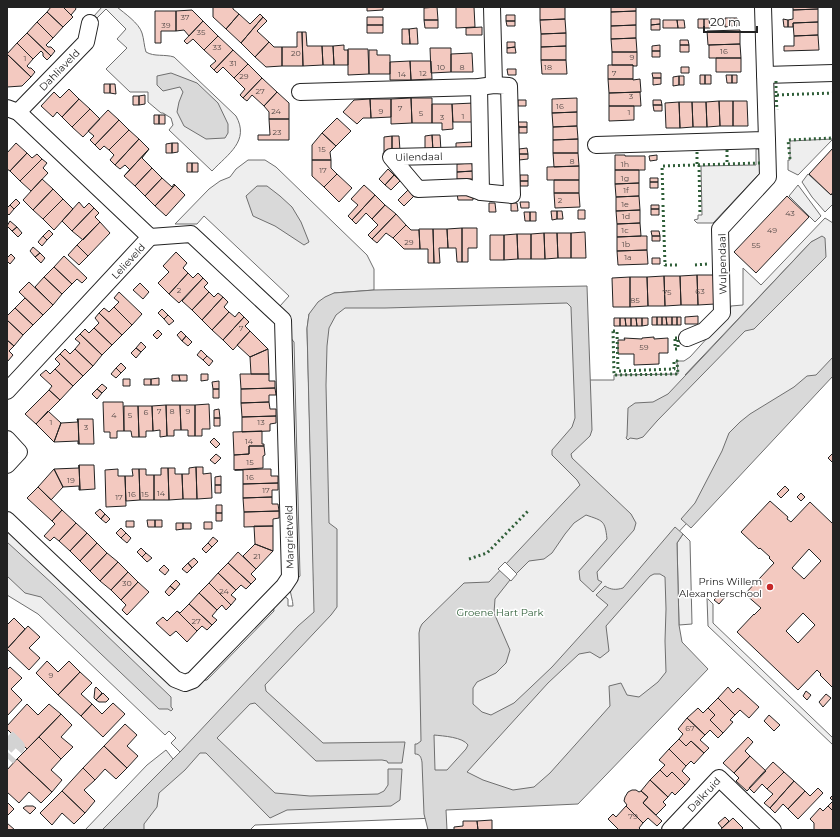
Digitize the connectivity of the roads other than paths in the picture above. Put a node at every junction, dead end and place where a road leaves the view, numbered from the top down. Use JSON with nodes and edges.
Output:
{"nodes":[{"id":1,"x":492,"y":7,"type":"edge"},
{"id":2,"x":763,"y":7,"type":"edge"},
{"id":3,"x":90,"y":23,"type":"dead end"},
{"id":4,"x":833,"y":73,"type":"edge"},
{"id":5,"x":765,"y":75,"type":"junction"},
{"id":6,"x":486,"y":86,"type":"junction"},
{"id":7,"x":300,"y":92,"type":"dead end"},
{"id":8,"x":13,"y":110,"type":"edge"},
{"id":9,"x":767,"y":140,"type":"junction"},
{"id":10,"x":596,"y":145,"type":"dead end"},
{"id":11,"x":480,"y":155,"type":"junction"},
{"id":12,"x":481,"y":192,"type":"junction"},
{"id":13,"x":150,"y":237,"type":"junction"},
{"id":14,"x":687,"y":338,"type":"dead end"},
{"id":15,"x":7,"y":391,"type":"edge"},
{"id":16,"x":7,"y":439,"type":"edge"},
{"id":17,"x":7,"y":465,"type":"edge"},
{"id":18,"x":7,"y":520,"type":"edge"},
{"id":19,"x":670,"y":830,"type":"edge"},
{"id":20,"x":773,"y":830,"type":"edge"}],
"edges":[{"from":1,"to":6,"type":"street"},
{"from":2,"to":5,"type":"street","name":"Wulpendaal"},
{"from":3,"to":8,"type":"street","name":"Dahliaveld"},
{"from":4,"to":5,"type":"street"},
{"from":5,"to":9,"type":"street","name":"Wulpendaal"},
{"from":6,"to":7,"type":"street","name":"Uilendaal"},
{"from":6,"to":11,"type":"street"},
{"from":6,"to":12,"type":"street","name":"Uilendaal"},
{"from":8,"to":13,"type":"street","name":"Lelieveld"},
{"from":9,"to":10,"type":"street"},
{"from":9,"to":14,"type":"street","name":"Wulpendaal"},
{"from":11,"to":12,"type":"street"},
{"from":11,"to":12,"type":"street","name":"Uilendaal"},
{"from":13,"to":15,"type":"street","name":"Lelieveld"},
{"from":13,"to":18,"type":"street","name":"Margrietveld"},
{"from":16,"to":17,"type":"street"},
{"from":19,"to":20,"type":"street","name":"Dalkruid"}]}
